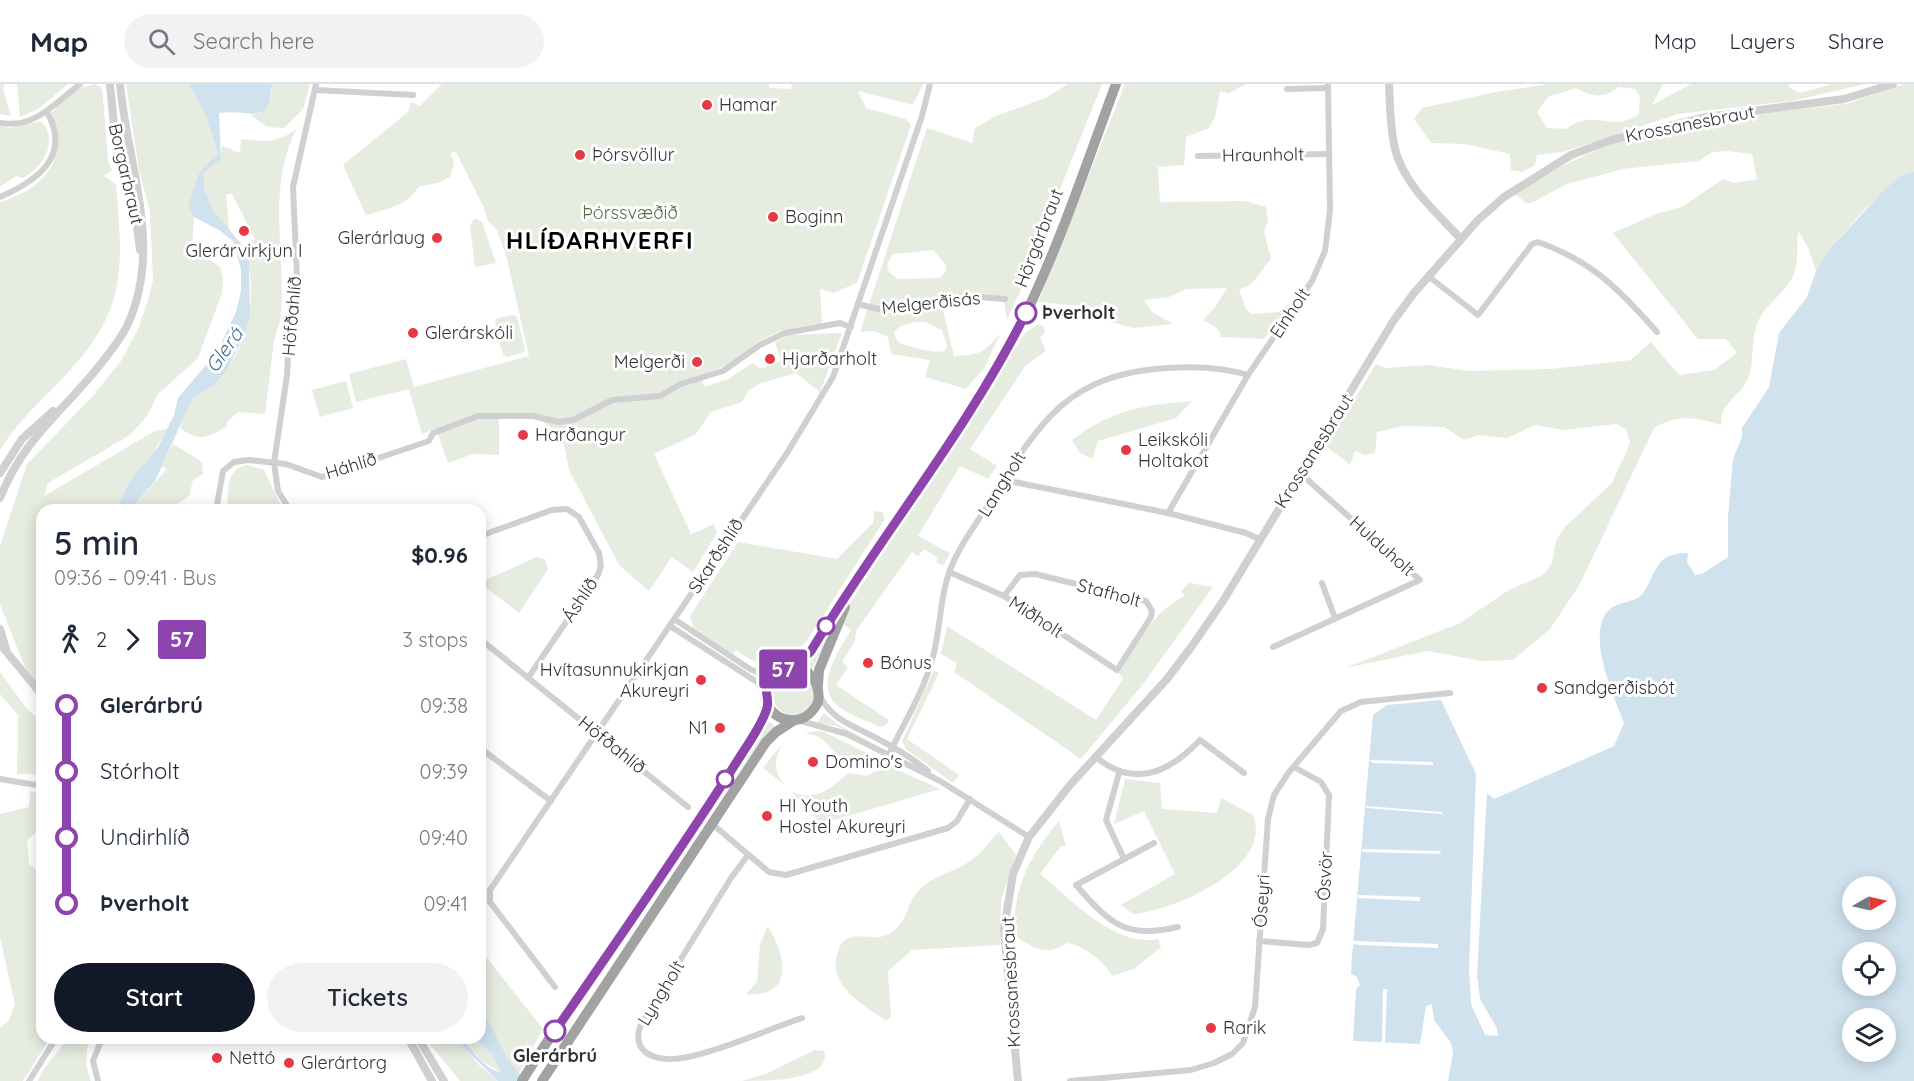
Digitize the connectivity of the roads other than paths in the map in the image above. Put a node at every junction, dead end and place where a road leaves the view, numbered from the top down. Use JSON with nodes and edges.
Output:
{"nodes":[{"id":1,"x":80,"y":84,"type":"edge"},
{"id":2,"x":110,"y":84,"type":"edge"},
{"id":3,"x":120,"y":84,"type":"edge"},
{"id":4,"x":366,"y":84,"type":"edge"},
{"id":5,"x":930,"y":84,"type":"edge"},
{"id":6,"x":1116,"y":84,"type":"edge"},
{"id":7,"x":1389,"y":84,"type":"edge"},
{"id":8,"x":1893,"y":84,"type":"edge"},
{"id":9,"x":1328,"y":86,"type":"edge"},
{"id":10,"x":316,"y":87,"type":"edge"},
{"id":11,"x":1287,"y":89,"type":"dead end"},
{"id":12,"x":367,"y":93,"type":"junction"},
{"id":13,"x":413,"y":95,"type":"dead end"},
{"id":14,"x":47,"y":112,"type":"junction"},
{"id":15,"x":0,"y":123,"type":"edge"},
{"id":16,"x":1329,"y":154,"type":"junction"},
{"id":17,"x":1198,"y":156,"type":"dead end"},
{"id":18,"x":0,"y":197,"type":"edge"},
{"id":19,"x":1461,"y":239,"type":"junction"},
{"id":20,"x":142,"y":264,"type":"junction"},
{"id":21,"x":1428,"y":276,"type":"junction"},
{"id":22,"x":1005,"y":299,"type":"dead end"},
{"id":23,"x":858,"y":304,"type":"junction"},
{"id":24,"x":851,"y":327,"type":"junction"},
{"id":25,"x":1657,"y":332,"type":"dead end"},
{"id":26,"x":1248,"y":375,"type":"junction"},
{"id":27,"x":70,"y":397,"type":"junction"},
{"id":28,"x":274,"y":463,"type":"junction"},
{"id":29,"x":0,"y":473,"type":"edge"},
{"id":30,"x":1301,"y":474,"type":"junction"},
{"id":31,"x":1004,"y":480,"type":"junction"},
{"id":32,"x":0,"y":498,"type":"edge"},
{"id":33,"x":217,"y":504,"type":"edge"},
{"id":34,"x":286,"y":504,"type":"edge"},
{"id":35,"x":1168,"y":513,"type":"junction"},
{"id":36,"x":486,"y":534,"type":"edge"},
{"id":37,"x":1259,"y":539,"type":"junction"},
{"id":38,"x":949,"y":572,"type":"junction"},
{"id":39,"x":859,"y":576,"type":"junction"},
{"id":40,"x":1322,"y":583,"type":"dead end"},
{"id":41,"x":1004,"y":596,"type":"junction"},
{"id":42,"x":1335,"y":618,"type":"junction"},
{"id":43,"x":675,"y":620,"type":"junction"},
{"id":44,"x":670,"y":626,"type":"junction"},
{"id":45,"x":0,"y":629,"type":"edge"},
{"id":46,"x":0,"y":644,"type":"edge"},
{"id":47,"x":486,"y":644,"type":"edge"},
{"id":48,"x":1273,"y":647,"type":"dead end"},
{"id":49,"x":8,"y":656,"type":"junction"},
{"id":50,"x":790,"y":667,"type":"junction"},
{"id":51,"x":1118,"y":670,"type":"joint"},
{"id":52,"x":776,"y":672,"type":"junction"},
{"id":53,"x":528,"y":678,"type":"junction"},
{"id":54,"x":36,"y":689,"type":"edge"},
{"id":55,"x":819,"y":691,"type":"junction"},
{"id":56,"x":1449,"y":693,"type":"dead end"},
{"id":57,"x":766,"y":701,"type":"junction"},
{"id":58,"x":796,"y":721,"type":"junction"},
{"id":59,"x":598,"y":734,"type":"junction"},
{"id":60,"x":893,"y":747,"type":"junction"},
{"id":61,"x":486,"y":752,"type":"edge"},
{"id":62,"x":889,"y":755,"type":"junction"},
{"id":63,"x":1096,"y":758,"type":"junction"},
{"id":64,"x":1294,"y":767,"type":"junction"},
{"id":65,"x":1119,"y":773,"type":"junction"},
{"id":66,"x":1244,"y":774,"type":"dead end"},
{"id":67,"x":0,"y":779,"type":"edge"},
{"id":68,"x":940,"y":781,"type":"junction"},
{"id":69,"x":36,"y":785,"type":"edge"},
{"id":70,"x":970,"y":799,"type":"junction"},
{"id":71,"x":552,"y":801,"type":"junction"},
{"id":72,"x":688,"y":807,"type":"dead end"},
{"id":73,"x":707,"y":808,"type":"junction"},
{"id":74,"x":713,"y":826,"type":"junction"},
{"id":75,"x":1029,"y":837,"type":"junction"},
{"id":76,"x":1154,"y":843,"type":"dead end"},
{"id":77,"x":748,"y":855,"type":"junction"},
{"id":78,"x":1124,"y":859,"type":"junction"},
{"id":79,"x":1178,"y":927,"type":"dead end"},
{"id":80,"x":1259,"y":941,"type":"junction"},
{"id":81,"x":555,"y":987,"type":"dead end"},
{"id":82,"x":802,"y":1018,"type":"dead end"},
{"id":83,"x":52,"y":1044,"type":"edge"},
{"id":84,"x":100,"y":1044,"type":"edge"},
{"id":85,"x":411,"y":1044,"type":"edge"},
{"id":86,"x":422,"y":1044,"type":"edge"},
{"id":87,"x":545,"y":1078,"type":"edge"},
{"id":88,"x":29,"y":1081,"type":"edge"},
{"id":89,"x":98,"y":1081,"type":"edge"},
{"id":90,"x":432,"y":1081,"type":"edge"},
{"id":91,"x":444,"y":1081,"type":"edge"},
{"id":92,"x":522,"y":1081,"type":"edge"},
{"id":93,"x":1018,"y":1081,"type":"edge"},
{"id":94,"x":1070,"y":1081,"type":"edge"}],
"edges":[{"from":1,"to":14,"type":"street"},
{"from":2,"to":20,"type":"street","name":"Borgarbraut"},
{"from":3,"to":20,"type":"street","name":"Borgarbraut"},
{"from":4,"to":12,"type":"street"},
{"from":5,"to":23,"type":"street","name":"Skarðshlíð"},
{"from":6,"to":39,"type":"highway","name":"Hörgárbraut"},
{"from":7,"to":19,"type":"street"},
{"from":8,"to":19,"type":"street","name":"Krossanesbraut"},
{"from":9,"to":11,"type":"street","name":"Einholt"},
{"from":9,"to":16,"type":"street","name":"Einholt"},
{"from":10,"to":12,"type":"street"},
{"from":10,"to":28,"type":"street","name":"Höfðahlíð"},
{"from":12,"to":13,"type":"street"},
{"from":14,"to":15,"type":"street"},
{"from":14,"to":18,"type":"street"},
{"from":16,"to":17,"type":"street","name":"Hraunholt"},
{"from":16,"to":26,"type":"street","name":"Einholt"},
{"from":19,"to":21,"type":"street","name":"Krossanesbraut"},
{"from":20,"to":27,"type":"street","name":"Borgarbraut"},
{"from":21,"to":25,"type":"street"},
{"from":21,"to":30,"type":"street","name":"Krossanesbraut"},
{"from":22,"to":23,"type":"street","name":"Melgerðisás"},
{"from":23,"to":24,"type":"street","name":"Skarðshlíð"},
{"from":24,"to":28,"type":"street","name":"Háhlíð"},
{"from":24,"to":43,"type":"street","name":"Skarðshlíð"},
{"from":26,"to":31,"type":"street","name":"Langholt"},
{"from":26,"to":35,"type":"street","name":"Einholt"},
{"from":27,"to":29,"type":"street","name":"Borgarbraut"},
{"from":27,"to":32,"type":"street","name":"Borgarbraut"},
{"from":28,"to":33,"type":"street","name":"Háhlíð"},
{"from":28,"to":34,"type":"street","name":"Höfðahlíð"},
{"from":30,"to":37,"type":"street","name":"Krossanesbraut"},
{"from":30,"to":42,"type":"street","name":"Hulduholt"},
{"from":31,"to":35,"type":"street"},
{"from":31,"to":38,"type":"street","name":"Langholt"},
{"from":35,"to":37,"type":"street"},
{"from":36,"to":53,"type":"street","name":"Áshlíð"},
{"from":37,"to":63,"type":"street","name":"Krossanesbraut"},
{"from":38,"to":41,"type":"street","name":"Miðholt"},
{"from":38,"to":60,"type":"street","name":"Langholt"},
{"from":39,"to":50,"type":"highway","name":"Hörgárbraut"},
{"from":39,"to":55,"type":"highway","name":"Hörgárbraut"},
{"from":40,"to":42,"type":"street"},
{"from":41,"to":51,"type":"street","name":"Miðholt"},
{"from":41,"to":51,"type":"street","name":"Stafholt"},
{"from":42,"to":48,"type":"street","name":"Hulduholt"},
{"from":43,"to":44,"type":"street","name":"Skarðshlíð"},
{"from":43,"to":52,"type":"street"},
{"from":44,"to":57,"type":"street"},
{"from":44,"to":59,"type":"street","name":"Skarðshlíð"},
{"from":45,"to":49,"type":"street"},
{"from":46,"to":49,"type":"street"},
{"from":47,"to":53,"type":"street","name":"Höfðahlíð"},
{"from":49,"to":54,"type":"street"},
{"from":50,"to":52,"type":"highway","name":"Hörgárbraut"},
{"from":50,"to":55,"type":"highway"},
{"from":52,"to":57,"type":"highway"},
{"from":53,"to":59,"type":"street","name":"Höfðahlíð"},
{"from":55,"to":58,"type":"highway","name":"Hörgárbraut"},
{"from":55,"to":60,"type":"street"},
{"from":56,"to":64,"type":"street","name":"Óseyri"},
{"from":57,"to":58,"type":"highway"},
{"from":57,"to":73,"type":"highway"},
{"from":58,"to":62,"type":"street"},
{"from":58,"to":74,"type":"highway","name":"Hörgárbraut"},
{"from":59,"to":71,"type":"street","name":"Skarðshlíð"},
{"from":59,"to":72,"type":"street","name":"Höfðahlíð"},
{"from":60,"to":62,"type":"street","name":"Langholt"},
{"from":60,"to":68,"type":"street"},
{"from":61,"to":71,"type":"street"},
{"from":62,"to":68,"type":"street"},
{"from":63,"to":65,"type":"street"},
{"from":63,"to":75,"type":"street","name":"Krossanesbraut"},
{"from":64,"to":80,"type":"street","name":"Óseyri"},
{"from":64,"to":80,"type":"street","name":"Ósvör"},
{"from":65,"to":66,"type":"street"},
{"from":65,"to":78,"type":"street"},
{"from":67,"to":69,"type":"street"},
{"from":68,"to":70,"type":"street"},
{"from":70,"to":75,"type":"street"},
{"from":70,"to":77,"type":"street"},
{"from":71,"to":81,"type":"street","name":"Skarðshlíð"},
{"from":73,"to":74,"type":"street"},
{"from":73,"to":92,"type":"highway"},
{"from":74,"to":77,"type":"street"},
{"from":74,"to":87,"type":"highway","name":"Hörgárbraut"},
{"from":75,"to":93,"type":"street","name":"Krossanesbraut"},
{"from":76,"to":78,"type":"street"},
{"from":77,"to":82,"type":"street","name":"Lyngholt"},
{"from":78,"to":79,"type":"street"},
{"from":80,"to":94,"type":"street","name":"Óseyri"},
{"from":83,"to":88,"type":"street"},
{"from":84,"to":89,"type":"street"},
{"from":85,"to":90,"type":"street"},
{"from":86,"to":91,"type":"street"}]}
